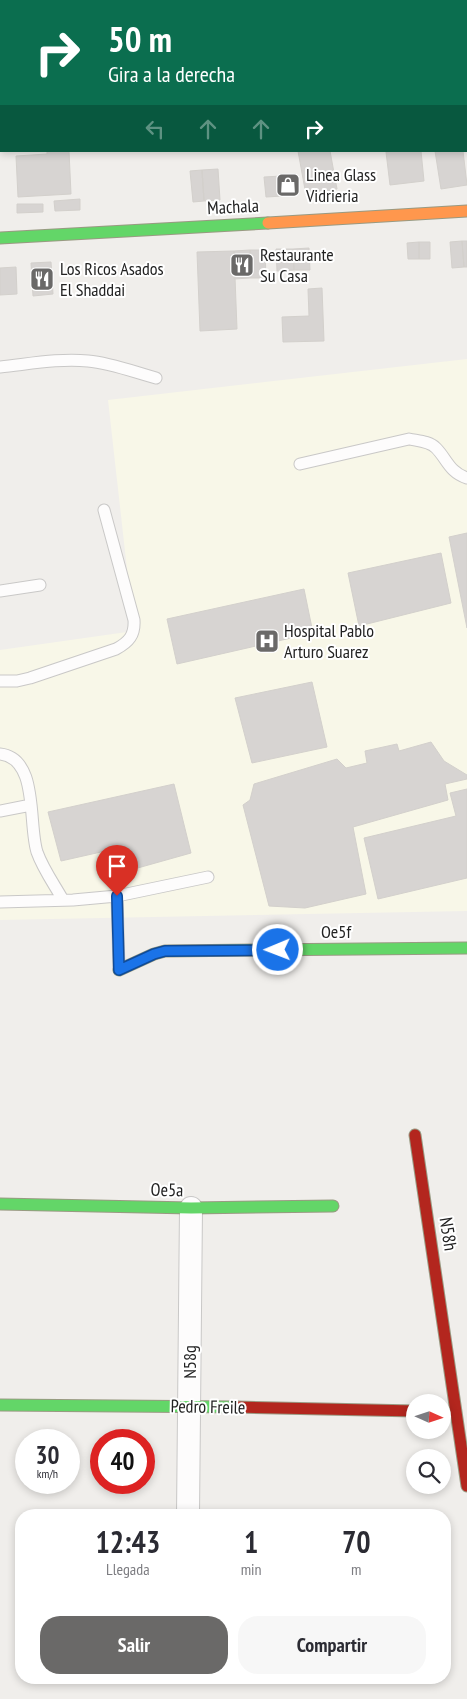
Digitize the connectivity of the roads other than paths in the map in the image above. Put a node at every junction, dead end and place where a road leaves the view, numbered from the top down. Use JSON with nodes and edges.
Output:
{"nodes":[{"id":1,"x":467,"y":211,"type":"edge"},
{"id":2,"x":0,"y":238,"type":"edge"},
{"id":3,"x":0,"y":367,"type":"edge"},
{"id":4,"x":156,"y":378,"type":"dead end"},
{"id":5,"x":300,"y":464,"type":"dead end"},
{"id":6,"x":467,"y":478,"type":"edge"},
{"id":7,"x":104,"y":510,"type":"dead end"},
{"id":8,"x":40,"y":584,"type":"dead end"},
{"id":9,"x":0,"y":591,"type":"edge"},
{"id":10,"x":0,"y":681,"type":"edge"},
{"id":11,"x":0,"y":754,"type":"edge"},
{"id":12,"x":31,"y":805,"type":"junction"},
{"id":13,"x":0,"y":811,"type":"edge"},
{"id":14,"x":208,"y":877,"type":"dead end"},
{"id":15,"x":117,"y":896,"type":"junction"},
{"id":16,"x":63,"y":900,"type":"junction"},
{"id":17,"x":0,"y":902,"type":"edge"},
{"id":18,"x":467,"y":948,"type":"edge"},
{"id":19,"x":119,"y":970,"type":"joint"},
{"id":20,"x":415,"y":1135,"type":"dead end"},
{"id":21,"x":0,"y":1204,"type":"edge"},
{"id":22,"x":333,"y":1206,"type":"dead end"},
{"id":23,"x":190,"y":1208,"type":"junction"},
{"id":24,"x":0,"y":1405,"type":"edge"},
{"id":25,"x":190,"y":1406,"type":"junction"},
{"id":26,"x":406,"y":1411,"type":"edge"},
{"id":27,"x":456,"y":1412,"type":"edge"},
{"id":28,"x":467,"y":1486,"type":"edge"},
{"id":29,"x":188,"y":1509,"type":"edge"}],
"edges":[{"from":1,"to":2,"type":"street","name":"Machala"},
{"from":3,"to":4,"type":"lane"},
{"from":5,"to":6,"type":"lane"},
{"from":7,"to":10,"type":"lane"},
{"from":8,"to":9,"type":"lane"},
{"from":11,"to":12,"type":"lane"},
{"from":12,"to":13,"type":"lane"},
{"from":12,"to":16,"type":"lane"},
{"from":14,"to":15,"type":"lane"},
{"from":15,"to":16,"type":"lane"},
{"from":15,"to":19,"type":"lane"},
{"from":16,"to":17,"type":"lane"},
{"from":18,"to":19,"type":"street","name":"Oe5f"},
{"from":20,"to":27,"type":"street","name":"N58h"},
{"from":21,"to":23,"type":"street","name":"Oe5a"},
{"from":22,"to":23,"type":"street","name":"Oe5a"},
{"from":23,"to":25,"type":"street","name":"N58g"},
{"from":24,"to":25,"type":"street","name":"Pedro Freile"},
{"from":25,"to":26,"type":"street","name":"Pedro Freile"},
{"from":25,"to":29,"type":"street","name":"N58g"},
{"from":27,"to":28,"type":"street","name":"N58h"}]}
